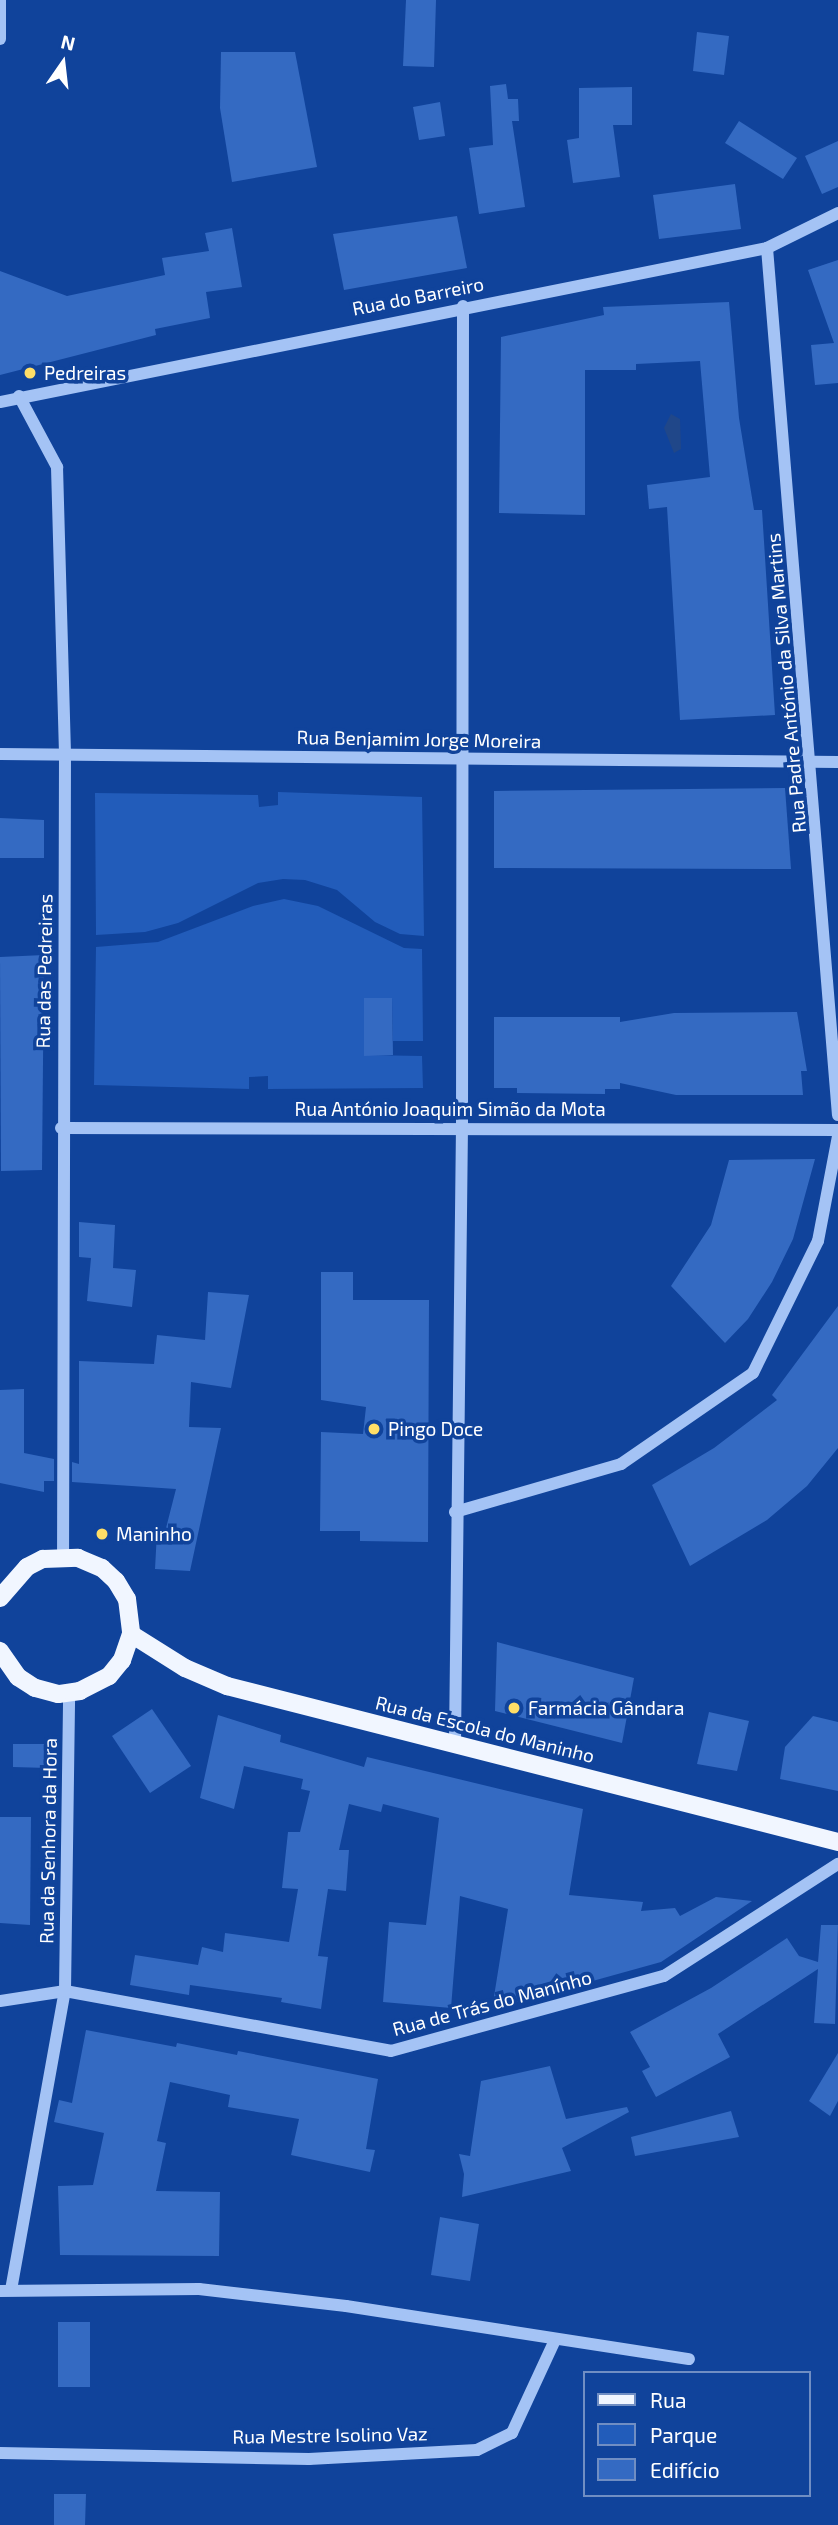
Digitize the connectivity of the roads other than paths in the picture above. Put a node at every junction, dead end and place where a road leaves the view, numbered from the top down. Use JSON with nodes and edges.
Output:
{"nodes":[{"id":1,"x":0,"y":0,"type":"edge"},
{"id":2,"x":0,"y":38,"type":"edge"},
{"id":3,"x":838,"y":213,"type":"edge"},
{"id":4,"x":767,"y":248,"type":"junction"},
{"id":5,"x":463,"y":306,"type":"junction"},
{"id":6,"x":19,"y":396,"type":"junction"},
{"id":7,"x":0,"y":402,"type":"edge"},
{"id":8,"x":0,"y":754,"type":"edge"},
{"id":9,"x":65,"y":755,"type":"junction"},
{"id":10,"x":461,"y":759,"type":"junction"},
{"id":11,"x":813,"y":762,"type":"junction"},
{"id":12,"x":838,"y":762,"type":"edge"},
{"id":13,"x":838,"y":1115,"type":"edge"},
{"id":14,"x":61,"y":1128,"type":"junction"},
{"id":15,"x":462,"y":1128,"type":"junction"},
{"id":16,"x":838,"y":1130,"type":"edge"},
{"id":17,"x":838,"y":1136,"type":"edge"},
{"id":18,"x":455,"y":1512,"type":"junction"},
{"id":19,"x":63,"y":1557,"type":"junction"},
{"id":20,"x":0,"y":1598,"type":"edge"},
{"id":21,"x":131,"y":1634,"type":"junction"},
{"id":22,"x":0,"y":1651,"type":"edge"},
{"id":23,"x":69,"y":1692,"type":"junction"},
{"id":24,"x":454,"y":1742,"type":"junction"},
{"id":25,"x":838,"y":1842,"type":"edge"},
{"id":26,"x":838,"y":1864,"type":"edge"},
{"id":27,"x":65,"y":1991,"type":"junction"},
{"id":28,"x":0,"y":2000,"type":"edge"},
{"id":29,"x":6,"y":2290,"type":"edge"},
{"id":30,"x":555,"y":2340,"type":"junction"},
{"id":31,"x":689,"y":2359,"type":"dead end"},
{"id":32,"x":0,"y":2454,"type":"edge"}],
"edges":[{"from":1,"to":2,"type":"street"},
{"from":3,"to":4,"type":"street","name":"Rua do Barreiro"},
{"from":4,"to":5,"type":"street","name":"Rua do Barreiro"},
{"from":4,"to":11,"type":"street","name":"Rua Padre António da Silva Martins"},
{"from":5,"to":6,"type":"street","name":"Rua do Barreiro"},
{"from":5,"to":10,"type":"street"},
{"from":6,"to":7,"type":"street","name":"Rua do Barreiro"},
{"from":6,"to":9,"type":"street","name":"Rua das Pedreiras"},
{"from":8,"to":9,"type":"street","name":"Rua Benjamim Jorge Moreira"},
{"from":9,"to":10,"type":"street","name":"Rua Benjamim Jorge Moreira"},
{"from":9,"to":14,"type":"street","name":"Rua das Pedreiras"},
{"from":10,"to":11,"type":"street","name":"Rua Benjamim Jorge Moreira"},
{"from":10,"to":15,"type":"street"},
{"from":11,"to":12,"type":"street","name":"Rua Benjamim Jorge Moreira"},
{"from":11,"to":13,"type":"street","name":"Rua Padre António da Silva Martins"},
{"from":14,"to":15,"type":"street","name":"Rua António Joaquim Simão da Mota"},
{"from":14,"to":19,"type":"street","name":"Rua das Pedreiras"},
{"from":15,"to":16,"type":"street","name":"Rua António Joaquim Simão da Mota"},
{"from":15,"to":18,"type":"street"},
{"from":17,"to":18,"type":"street"},
{"from":18,"to":24,"type":"street"},
{"from":19,"to":20,"type":"main road"},
{"from":19,"to":21,"type":"main road"},
{"from":21,"to":23,"type":"main road"},
{"from":21,"to":24,"type":"main road","name":"Rua da Escola do Maninho"},
{"from":22,"to":23,"type":"main road"},
{"from":23,"to":27,"type":"street","name":"Rua da Senhora da Hora"},
{"from":24,"to":25,"type":"main road","name":"Rua da Escola do Maninho"},
{"from":26,"to":27,"type":"street","name":"Rua de Trás do Manínho"},
{"from":27,"to":28,"type":"street","name":"Rua de Trás do Manínho"},
{"from":27,"to":29,"type":"street","name":"Rua da Senhora da Hora"},
{"from":29,"to":30,"type":"street"},
{"from":30,"to":31,"type":"street"},
{"from":30,"to":32,"type":"street","name":"Rua Mestre Isolino Vaz"}]}
